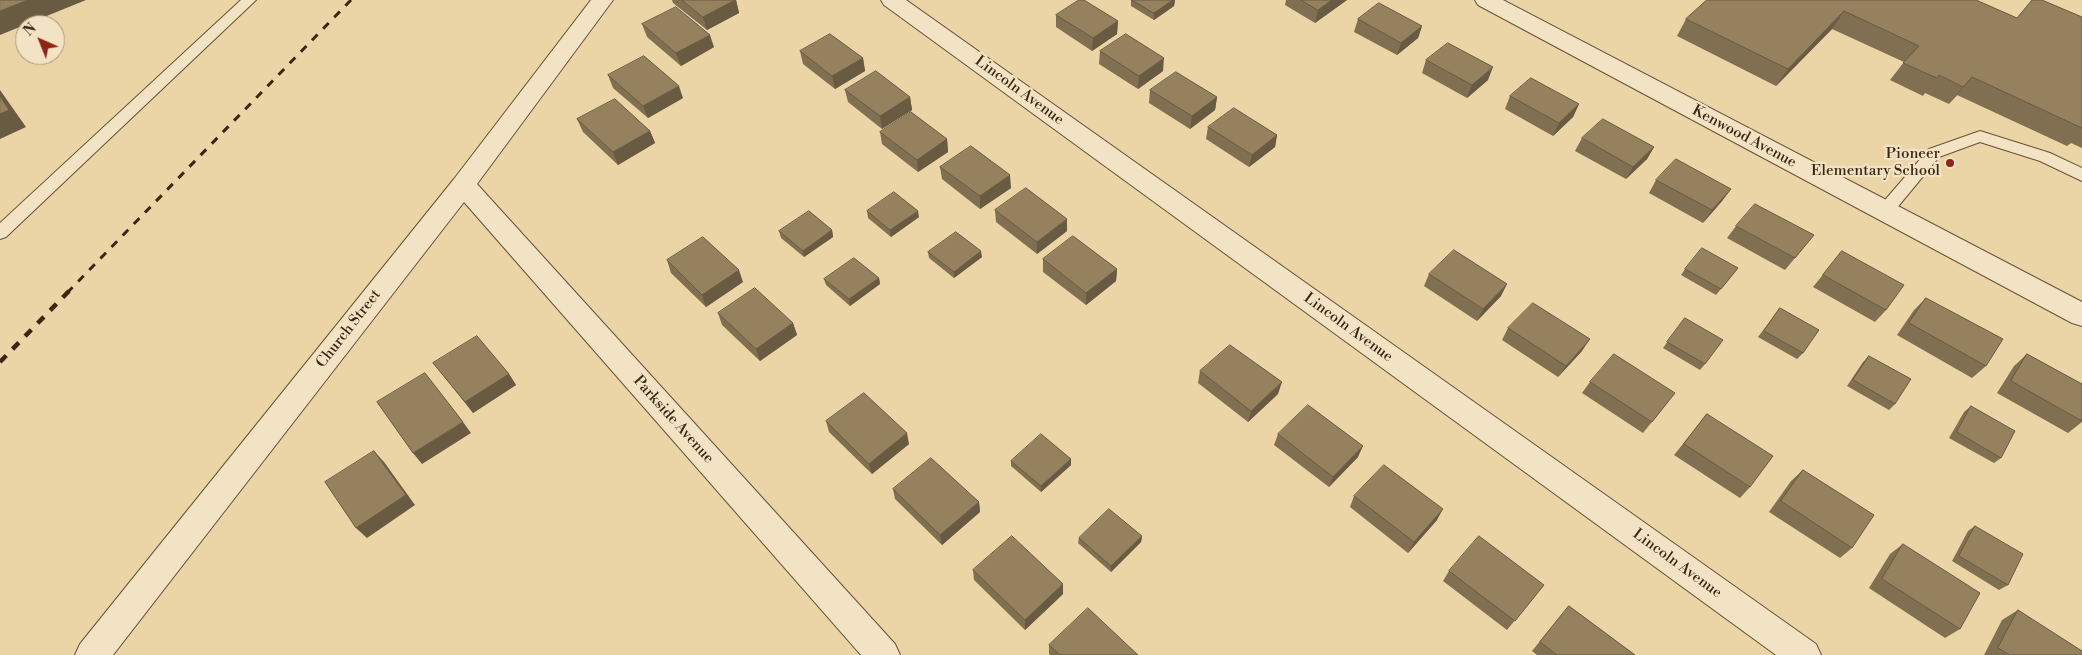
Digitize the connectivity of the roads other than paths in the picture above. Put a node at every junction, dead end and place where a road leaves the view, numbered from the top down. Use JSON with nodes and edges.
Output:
{"nodes":[{"id":1,"x":249,"y":0,"type":"edge"},
{"id":2,"x":602,"y":0,"type":"edge"},
{"id":3,"x":892,"y":0,"type":"edge"},
{"id":4,"x":1486,"y":0,"type":"edge"},
{"id":5,"x":2082,"y":175,"type":"edge"},
{"id":6,"x":462,"y":185,"type":"junction"},
{"id":7,"x":1885,"y":211,"type":"junction"},
{"id":8,"x":0,"y":234,"type":"edge"},
{"id":9,"x":2082,"y":315,"type":"edge"},
{"id":10,"x":92,"y":655,"type":"edge"},
{"id":11,"x":883,"y":655,"type":"edge"},
{"id":12,"x":1804,"y":655,"type":"edge"}],
"edges":[{"from":1,"to":8,"type":"lane"},
{"from":2,"to":6,"type":"street","name":"Church Street"},
{"from":3,"to":12,"type":"street","name":"Lincoln Avenue"},
{"from":4,"to":7,"type":"street","name":"Kenwood Avenue"},
{"from":5,"to":7,"type":"lane"},
{"from":6,"to":10,"type":"street","name":"Church Street"},
{"from":6,"to":11,"type":"street","name":"Parkside Avenue"},
{"from":7,"to":9,"type":"street","name":"Kenwood Avenue"}]}
